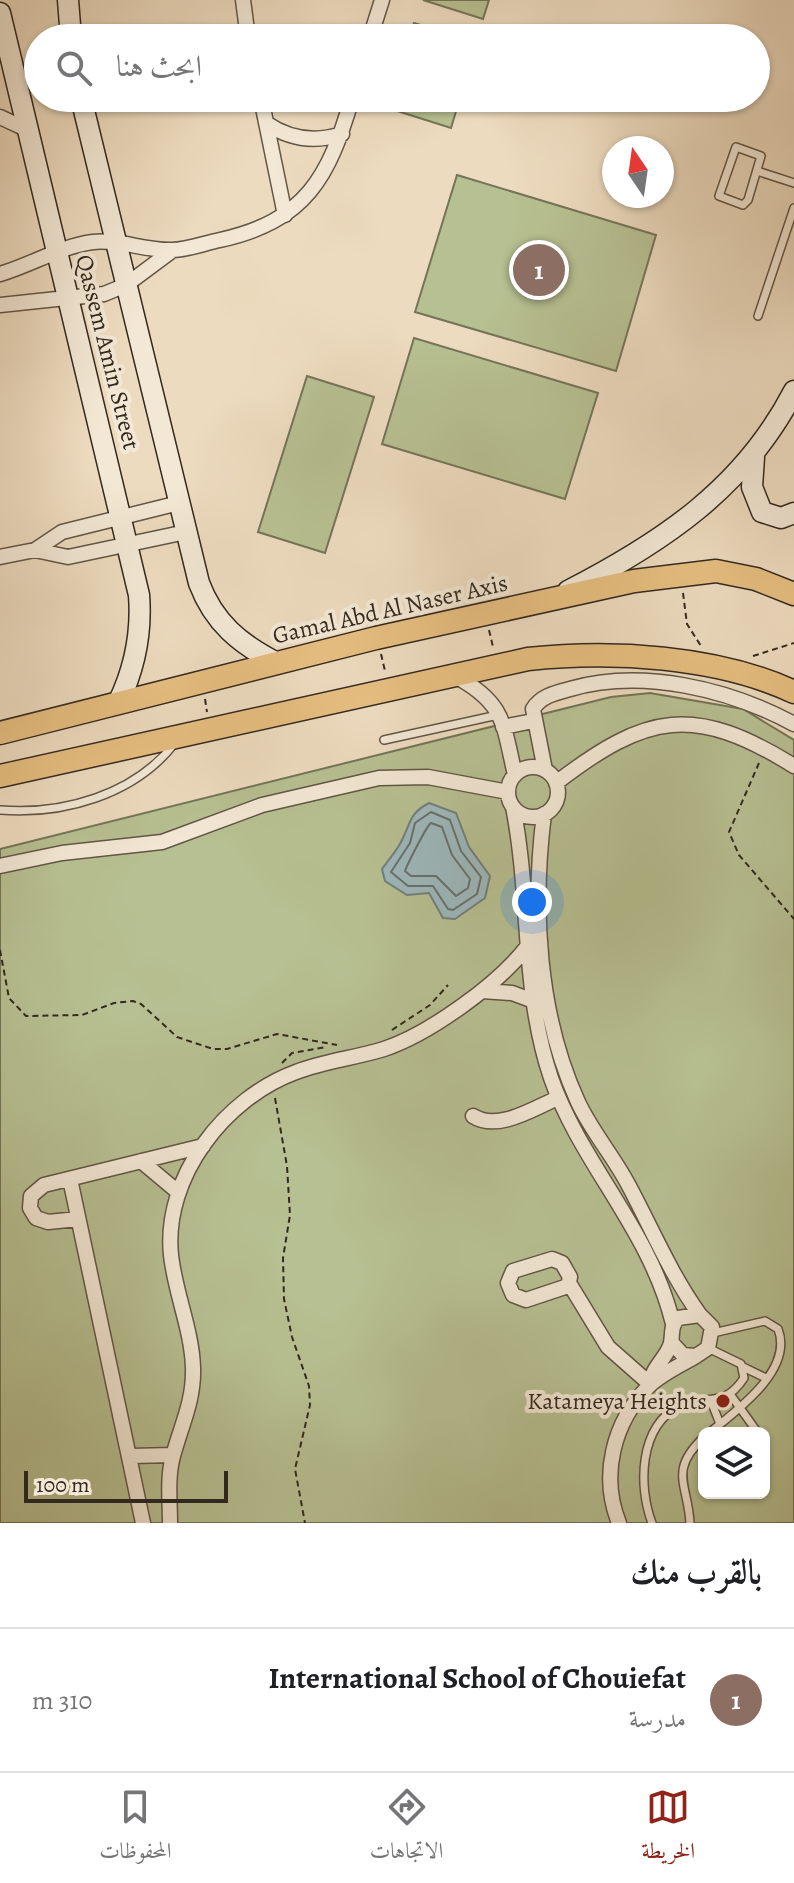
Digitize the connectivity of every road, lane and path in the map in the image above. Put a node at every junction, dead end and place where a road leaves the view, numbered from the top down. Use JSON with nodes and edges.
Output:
{"nodes":[{"id":1,"x":68,"y":0,"type":"edge"},
{"id":2,"x":243,"y":0,"type":"edge"},
{"id":3,"x":382,"y":0,"type":"edge"},
{"id":4,"x":0,"y":13,"type":"edge"},
{"id":5,"x":70,"y":24,"type":"edge"},
{"id":6,"x":246,"y":24,"type":"edge"},
{"id":7,"x":374,"y":24,"type":"edge"},
{"id":8,"x":4,"y":57,"type":"edge"},
{"id":9,"x":84,"y":112,"type":"edge"},
{"id":10,"x":264,"y":112,"type":"edge"},
{"id":11,"x":348,"y":112,"type":"edge"},
{"id":12,"x":0,"y":117,"type":"edge"},
{"id":13,"x":266,"y":123,"type":"junction"},
{"id":14,"x":28,"y":130,"type":"junction"},
{"id":15,"x":342,"y":134,"type":"junction"},
{"id":16,"x":757,"y":171,"type":"junction"},
{"id":17,"x":794,"y":183,"type":"edge"},
{"id":18,"x":794,"y":208,"type":"edge"},
{"id":19,"x":285,"y":215,"type":"junction"},
{"id":20,"x":116,"y":242,"type":"junction"},
{"id":21,"x":173,"y":250,"type":"junction"},
{"id":22,"x":58,"y":253,"type":"junction"},
{"id":23,"x":0,"y":274,"type":"edge"},
{"id":24,"x":126,"y":285,"type":"junction"},
{"id":25,"x":68,"y":297,"type":"junction"},
{"id":26,"x":0,"y":305,"type":"edge"},
{"id":27,"x":758,"y":316,"type":"dead end"},
{"id":28,"x":794,"y":391,"type":"edge"},
{"id":29,"x":754,"y":457,"type":"junction"},
{"id":30,"x":179,"y":503,"type":"junction"},
{"id":31,"x":794,"y":513,"type":"edge"},
{"id":32,"x":121,"y":517,"type":"junction"},
{"id":33,"x":186,"y":532,"type":"junction"},
{"id":34,"x":128,"y":545,"type":"junction"},
{"id":35,"x":35,"y":550,"type":"junction"},
{"id":36,"x":0,"y":556,"type":"edge"},
{"id":37,"x":686,"y":572,"type":"junction"},
{"id":38,"x":794,"y":594,"type":"edge"},
{"id":39,"x":559,"y":596,"type":"junction"},
{"id":40,"x":486,"y":613,"type":"junction"},
{"id":41,"x":376,"y":638,"type":"junction"},
{"id":42,"x":794,"y":643,"type":"edge"},
{"id":43,"x":277,"y":663,"type":"junction"},
{"id":44,"x":496,"y":665,"type":"junction"},
{"id":45,"x":721,"y":670,"type":"junction"},
{"id":46,"x":453,"y":675,"type":"junction"},
{"id":47,"x":201,"y":682,"type":"junction"},
{"id":48,"x":390,"y":690,"type":"junction"},
{"id":49,"x":794,"y":692,"type":"edge"},
{"id":50,"x":118,"y":703,"type":"junction"},
{"id":51,"x":501,"y":721,"type":"junction"},
{"id":52,"x":533,"y":721,"type":"junction"},
{"id":53,"x":794,"y":724,"type":"edge"},
{"id":54,"x":211,"y":732,"type":"junction"},
{"id":55,"x":0,"y":733,"type":"edge"},
{"id":56,"x":179,"y":739,"type":"junction"},
{"id":57,"x":384,"y":740,"type":"dead end"},
{"id":58,"x":766,"y":748,"type":"junction"},
{"id":59,"x":794,"y":766,"type":"edge"},
{"id":60,"x":545,"y":770,"type":"junction"},
{"id":61,"x":515,"y":775,"type":"junction"},
{"id":62,"x":0,"y":776,"type":"edge"},
{"id":63,"x":556,"y":783,"type":"junction"},
{"id":64,"x":511,"y":800,"type":"junction"},
{"id":65,"x":0,"y":810,"type":"edge"},
{"id":66,"x":544,"y":814,"type":"junction"},
{"id":67,"x":0,"y":866,"type":"edge"},
{"id":68,"x":794,"y":919,"type":"edge"},
{"id":69,"x":526,"y":948,"type":"junction"},
{"id":70,"x":0,"y":950,"type":"edge"},
{"id":71,"x":448,"y":985,"type":"dead end"},
{"id":72,"x":482,"y":991,"type":"junction"},
{"id":73,"x":531,"y":1000,"type":"junction"},
{"id":74,"x":390,"y":1031,"type":"dead end"},
{"id":75,"x":346,"y":1044,"type":"dead end"},
{"id":76,"x":276,"y":1080,"type":"junction"},
{"id":77,"x":558,"y":1098,"type":"junction"},
{"id":78,"x":473,"y":1116,"type":"dead end"},
{"id":79,"x":203,"y":1146,"type":"junction"},
{"id":80,"x":141,"y":1161,"type":"junction"},
{"id":81,"x":70,"y":1179,"type":"junction"},
{"id":82,"x":178,"y":1192,"type":"junction"},
{"id":83,"x":78,"y":1219,"type":"junction"},
{"id":84,"x":569,"y":1283,"type":"dead end"},
{"id":85,"x":700,"y":1315,"type":"junction"},
{"id":86,"x":673,"y":1324,"type":"junction"},
{"id":87,"x":671,"y":1342,"type":"junction"},
{"id":88,"x":706,"y":1346,"type":"junction"},
{"id":89,"x":743,"y":1367,"type":"junction"},
{"id":90,"x":766,"y":1378,"type":"junction"},
{"id":91,"x":650,"y":1384,"type":"junction"},
{"id":92,"x":730,"y":1394,"type":"junction"},
{"id":93,"x":711,"y":1401,"type":"junction"},
{"id":94,"x":740,"y":1407,"type":"junction"},
{"id":95,"x":720,"y":1424,"type":"junction"},
{"id":96,"x":716,"y":1427,"type":"edge"},
{"id":97,"x":754,"y":1427,"type":"edge"},
{"id":98,"x":698,"y":1443,"type":"edge"},
{"id":99,"x":173,"y":1455,"type":"junction"},
{"id":100,"x":131,"y":1456,"type":"junction"},
{"id":101,"x":143,"y":1523,"type":"edge"},
{"id":102,"x":170,"y":1523,"type":"edge"},
{"id":103,"x":305,"y":1523,"type":"edge"},
{"id":104,"x":619,"y":1523,"type":"edge"},
{"id":105,"x":652,"y":1523,"type":"edge"},
{"id":106,"x":690,"y":1523,"type":"edge"}],
"edges":[{"from":1,"to":5,"type":"main road"},
{"from":2,"to":6,"type":"street"},
{"from":3,"to":7,"type":"street"},
{"from":4,"to":8,"type":"main road","name":"Qassem Amin Street"},
{"from":8,"to":14,"type":"main road","name":"Qassem Amin Street"},
{"from":9,"to":20,"type":"main road","name":"Qassem Amin Street"},
{"from":10,"to":13,"type":"street"},
{"from":11,"to":15,"type":"street"},
{"from":12,"to":14,"type":"street"},
{"from":13,"to":15,"type":"street"},
{"from":13,"to":19,"type":"street"},
{"from":14,"to":22,"type":"main road","name":"Qassem Amin Street"},
{"from":15,"to":19,"type":"street"},
{"from":16,"to":16,"type":"lane"},
{"from":16,"to":17,"type":"lane"},
{"from":18,"to":27,"type":"lane"},
{"from":19,"to":21,"type":"street"},
{"from":20,"to":21,"type":"street"},
{"from":20,"to":22,"type":"street"},
{"from":20,"to":24,"type":"main road","name":"Qassem Amin Street"},
{"from":21,"to":24,"type":"street"},
{"from":22,"to":23,"type":"street"},
{"from":22,"to":25,"type":"main road","name":"Qassem Amin Street"},
{"from":24,"to":25,"type":"street"},
{"from":24,"to":30,"type":"main road","name":"Qassem Amin Street"},
{"from":25,"to":26,"type":"street"},
{"from":25,"to":32,"type":"main road","name":"Qassem Amin Street"},
{"from":28,"to":29,"type":"main road"},
{"from":29,"to":31,"type":"main road"},
{"from":29,"to":39,"type":"main road"},
{"from":30,"to":32,"type":"street"},
{"from":30,"to":33,"type":"main road","name":"Qassem Amin Street"},
{"from":32,"to":34,"type":"main road","name":"Qassem Amin Street"},
{"from":32,"to":35,"type":"street"},
{"from":33,"to":34,"type":"street"},
{"from":33,"to":43,"type":"main road","name":"Qassem Amin Street"},
{"from":34,"to":35,"type":"street"},
{"from":34,"to":50,"type":"main road","name":"Qassem Amin Street"},
{"from":35,"to":36,"type":"street"},
{"from":37,"to":38,"type":"main road","name":"Gamal Abd Al Naser Axis"},
{"from":37,"to":39,"type":"main road","name":"Gamal Abd Al Naser Axis"},
{"from":37,"to":45,"type":"path"},
{"from":39,"to":40,"type":"main road","name":"Gamal Abd Al Naser Axis"},
{"from":40,"to":41,"type":"main road","name":"Gamal Abd Al Naser Axis"},
{"from":40,"to":44,"type":"path"},
{"from":41,"to":43,"type":"main road","name":"Gamal Abd Al Naser Axis"},
{"from":41,"to":48,"type":"path"},
{"from":42,"to":45,"type":"path"},
{"from":43,"to":47,"type":"main road","name":"Gamal Abd Al Naser Axis"},
{"from":44,"to":45,"type":"main road"},
{"from":44,"to":46,"type":"main road"},
{"from":45,"to":49,"type":"main road"},
{"from":46,"to":48,"type":"main road"},
{"from":46,"to":51,"type":"street"},
{"from":47,"to":50,"type":"main road","name":"Gamal Abd Al Naser Axis"},
{"from":47,"to":54,"type":"path"},
{"from":48,"to":54,"type":"main road"},
{"from":50,"to":55,"type":"main road","name":"Gamal Abd Al Naser Axis"},
{"from":51,"to":52,"type":"street"},
{"from":51,"to":57,"type":"lane"},
{"from":51,"to":61,"type":"street"},
{"from":52,"to":53,"type":"street"},
{"from":52,"to":60,"type":"street"},
{"from":54,"to":56,"type":"main road"},
{"from":56,"to":62,"type":"main road"},
{"from":56,"to":65,"type":"lane"},
{"from":58,"to":59,"type":"street"},
{"from":58,"to":63,"type":"street"},
{"from":58,"to":68,"type":"path"},
{"from":60,"to":61,"type":"street"},
{"from":60,"to":63,"type":"street"},
{"from":61,"to":64,"type":"street"},
{"from":63,"to":66,"type":"street"},
{"from":64,"to":66,"type":"street"},
{"from":64,"to":67,"type":"street"},
{"from":64,"to":69,"type":"street"},
{"from":66,"to":85,"type":"street"},
{"from":69,"to":72,"type":"street"},
{"from":69,"to":73,"type":"street"},
{"from":70,"to":75,"type":"path"},
{"from":71,"to":74,"type":"path"},
{"from":72,"to":73,"type":"street"},
{"from":72,"to":76,"type":"street"},
{"from":73,"to":77,"type":"street"},
{"from":76,"to":79,"type":"street"},
{"from":76,"to":103,"type":"path"},
{"from":77,"to":78,"type":"street"},
{"from":77,"to":86,"type":"street"},
{"from":79,"to":80,"type":"street"},
{"from":79,"to":82,"type":"street"},
{"from":80,"to":81,"type":"street"},
{"from":80,"to":82,"type":"street"},
{"from":81,"to":83,"type":"street"},
{"from":81,"to":83,"type":"street"},
{"from":82,"to":99,"type":"street"},
{"from":83,"to":100,"type":"street"},
{"from":84,"to":91,"type":"street"},
{"from":85,"to":86,"type":"street"},
{"from":85,"to":88,"type":"street"},
{"from":86,"to":87,"type":"street"},
{"from":87,"to":88,"type":"street"},
{"from":87,"to":91,"type":"street"},
{"from":88,"to":89,"type":"lane"},
{"from":88,"to":90,"type":"lane"},
{"from":88,"to":91,"type":"street"},
{"from":89,"to":90,"type":"lane"},
{"from":89,"to":92,"type":"lane"},
{"from":90,"to":94,"type":"lane"},
{"from":91,"to":104,"type":"street"},
{"from":92,"to":93,"type":"lane"},
{"from":92,"to":94,"type":"lane"},
{"from":93,"to":95,"type":"lane"},
{"from":93,"to":105,"type":"lane"},
{"from":94,"to":95,"type":"lane"},
{"from":94,"to":97,"type":"lane"},
{"from":95,"to":96,"type":"lane"},
{"from":98,"to":106,"type":"lane"},
{"from":99,"to":100,"type":"street"},
{"from":99,"to":102,"type":"street"},
{"from":100,"to":101,"type":"street"}]}
